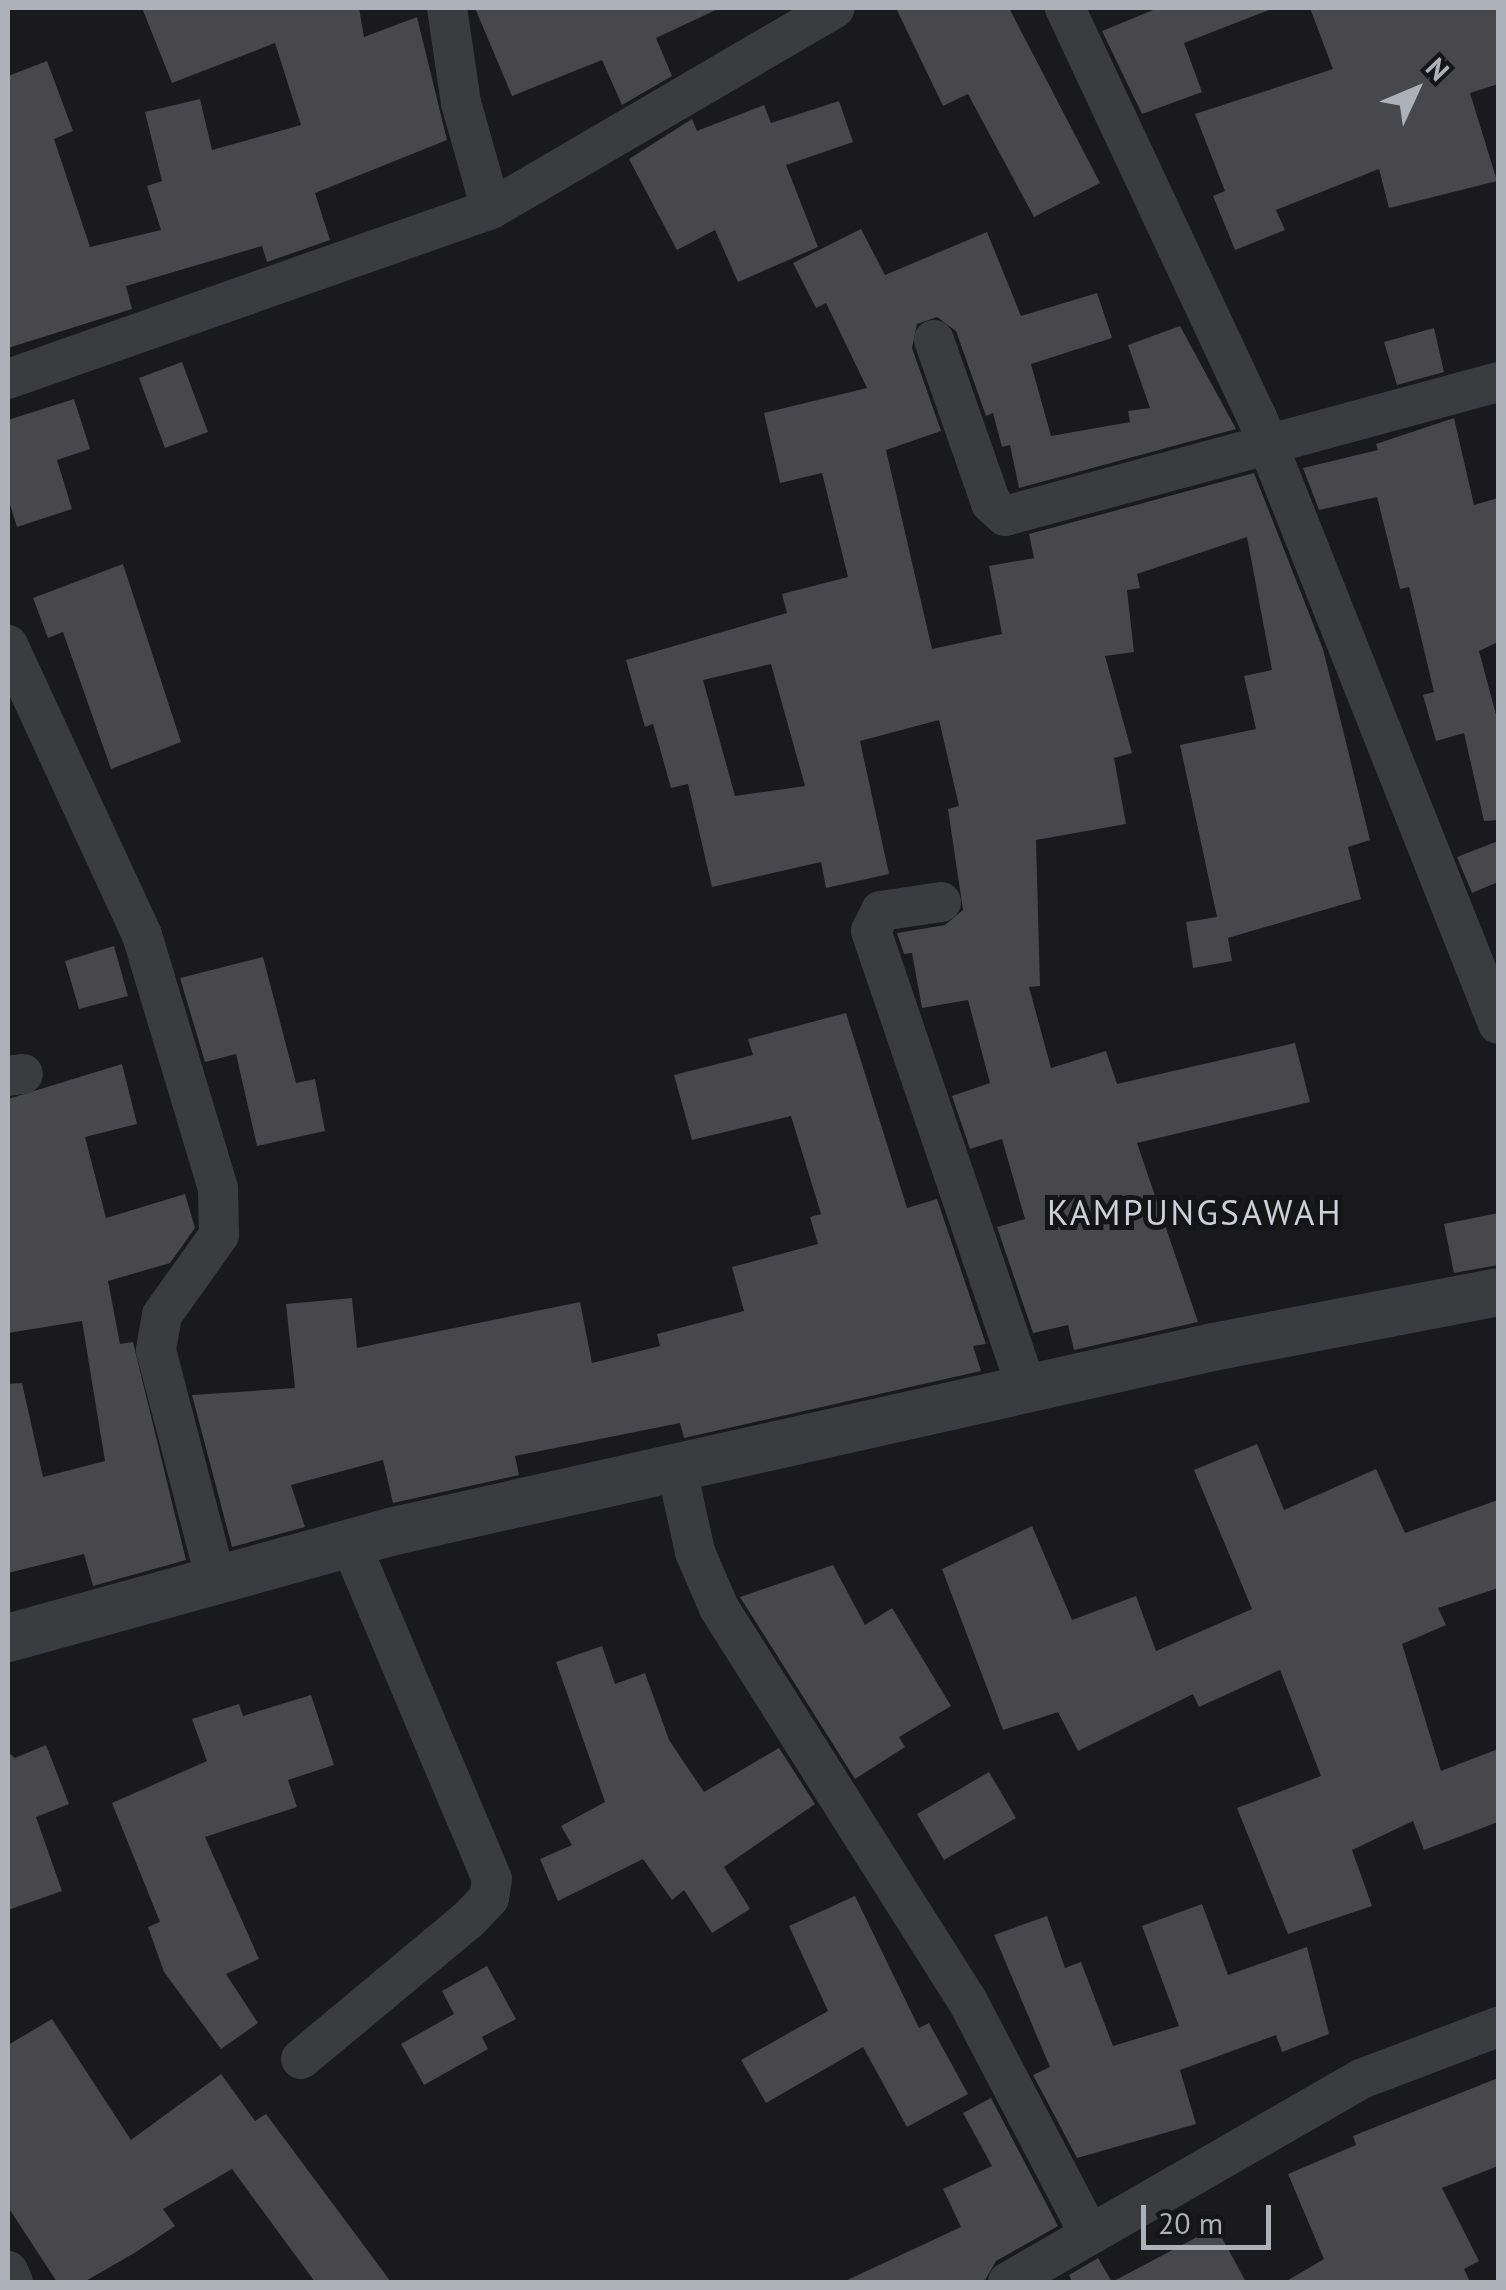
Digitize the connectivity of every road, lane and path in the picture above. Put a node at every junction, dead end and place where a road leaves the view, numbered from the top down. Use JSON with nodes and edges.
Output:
{"nodes":[{"id":1,"x":447,"y":8,"type":"edge"},
{"id":2,"x":836,"y":8,"type":"edge"},
{"id":3,"x":1065,"y":8,"type":"edge"},
{"id":4,"x":491,"y":209,"type":"junction"},
{"id":5,"x":934,"y":340,"type":"dead end"},
{"id":6,"x":8,"y":379,"type":"edge"},
{"id":7,"x":1498,"y":382,"type":"edge"},
{"id":8,"x":1268,"y":446,"type":"junction"},
{"id":9,"x":8,"y":645,"type":"edge"},
{"id":10,"x":940,"y":902,"type":"dead end"},
{"id":11,"x":1498,"y":1024,"type":"edge"},
{"id":12,"x":1498,"y":1292,"type":"edge"},
{"id":13,"x":1027,"y":1388,"type":"junction"},
{"id":14,"x":677,"y":1470,"type":"junction"},
{"id":15,"x":350,"y":1543,"type":"junction"},
{"id":16,"x":215,"y":1576,"type":"junction"},
{"id":17,"x":8,"y":1638,"type":"edge"},
{"id":18,"x":1498,"y":2027,"type":"edge"},
{"id":19,"x":301,"y":2059,"type":"dead end"},
{"id":20,"x":1090,"y":2234,"type":"junction"},
{"id":21,"x":8,"y":2271,"type":"edge"},
{"id":22,"x":13,"y":2282,"type":"edge"},
{"id":23,"x":1008,"y":2282,"type":"edge"}],
"edges":[{"from":1,"to":4,"type":"street"},
{"from":2,"to":4,"type":"street"},
{"from":3,"to":8,"type":"street"},
{"from":4,"to":6,"type":"street"},
{"from":5,"to":8,"type":"street"},
{"from":7,"to":8,"type":"street"},
{"from":8,"to":11,"type":"street"},
{"from":9,"to":16,"type":"street"},
{"from":10,"to":13,"type":"street"},
{"from":12,"to":13,"type":"street"},
{"from":13,"to":14,"type":"street"},
{"from":14,"to":15,"type":"street"},
{"from":14,"to":20,"type":"street"},
{"from":15,"to":16,"type":"street"},
{"from":15,"to":19,"type":"street"},
{"from":16,"to":17,"type":"street"},
{"from":18,"to":20,"type":"street"},
{"from":20,"to":23,"type":"street"},
{"from":21,"to":22,"type":"street"}]}
